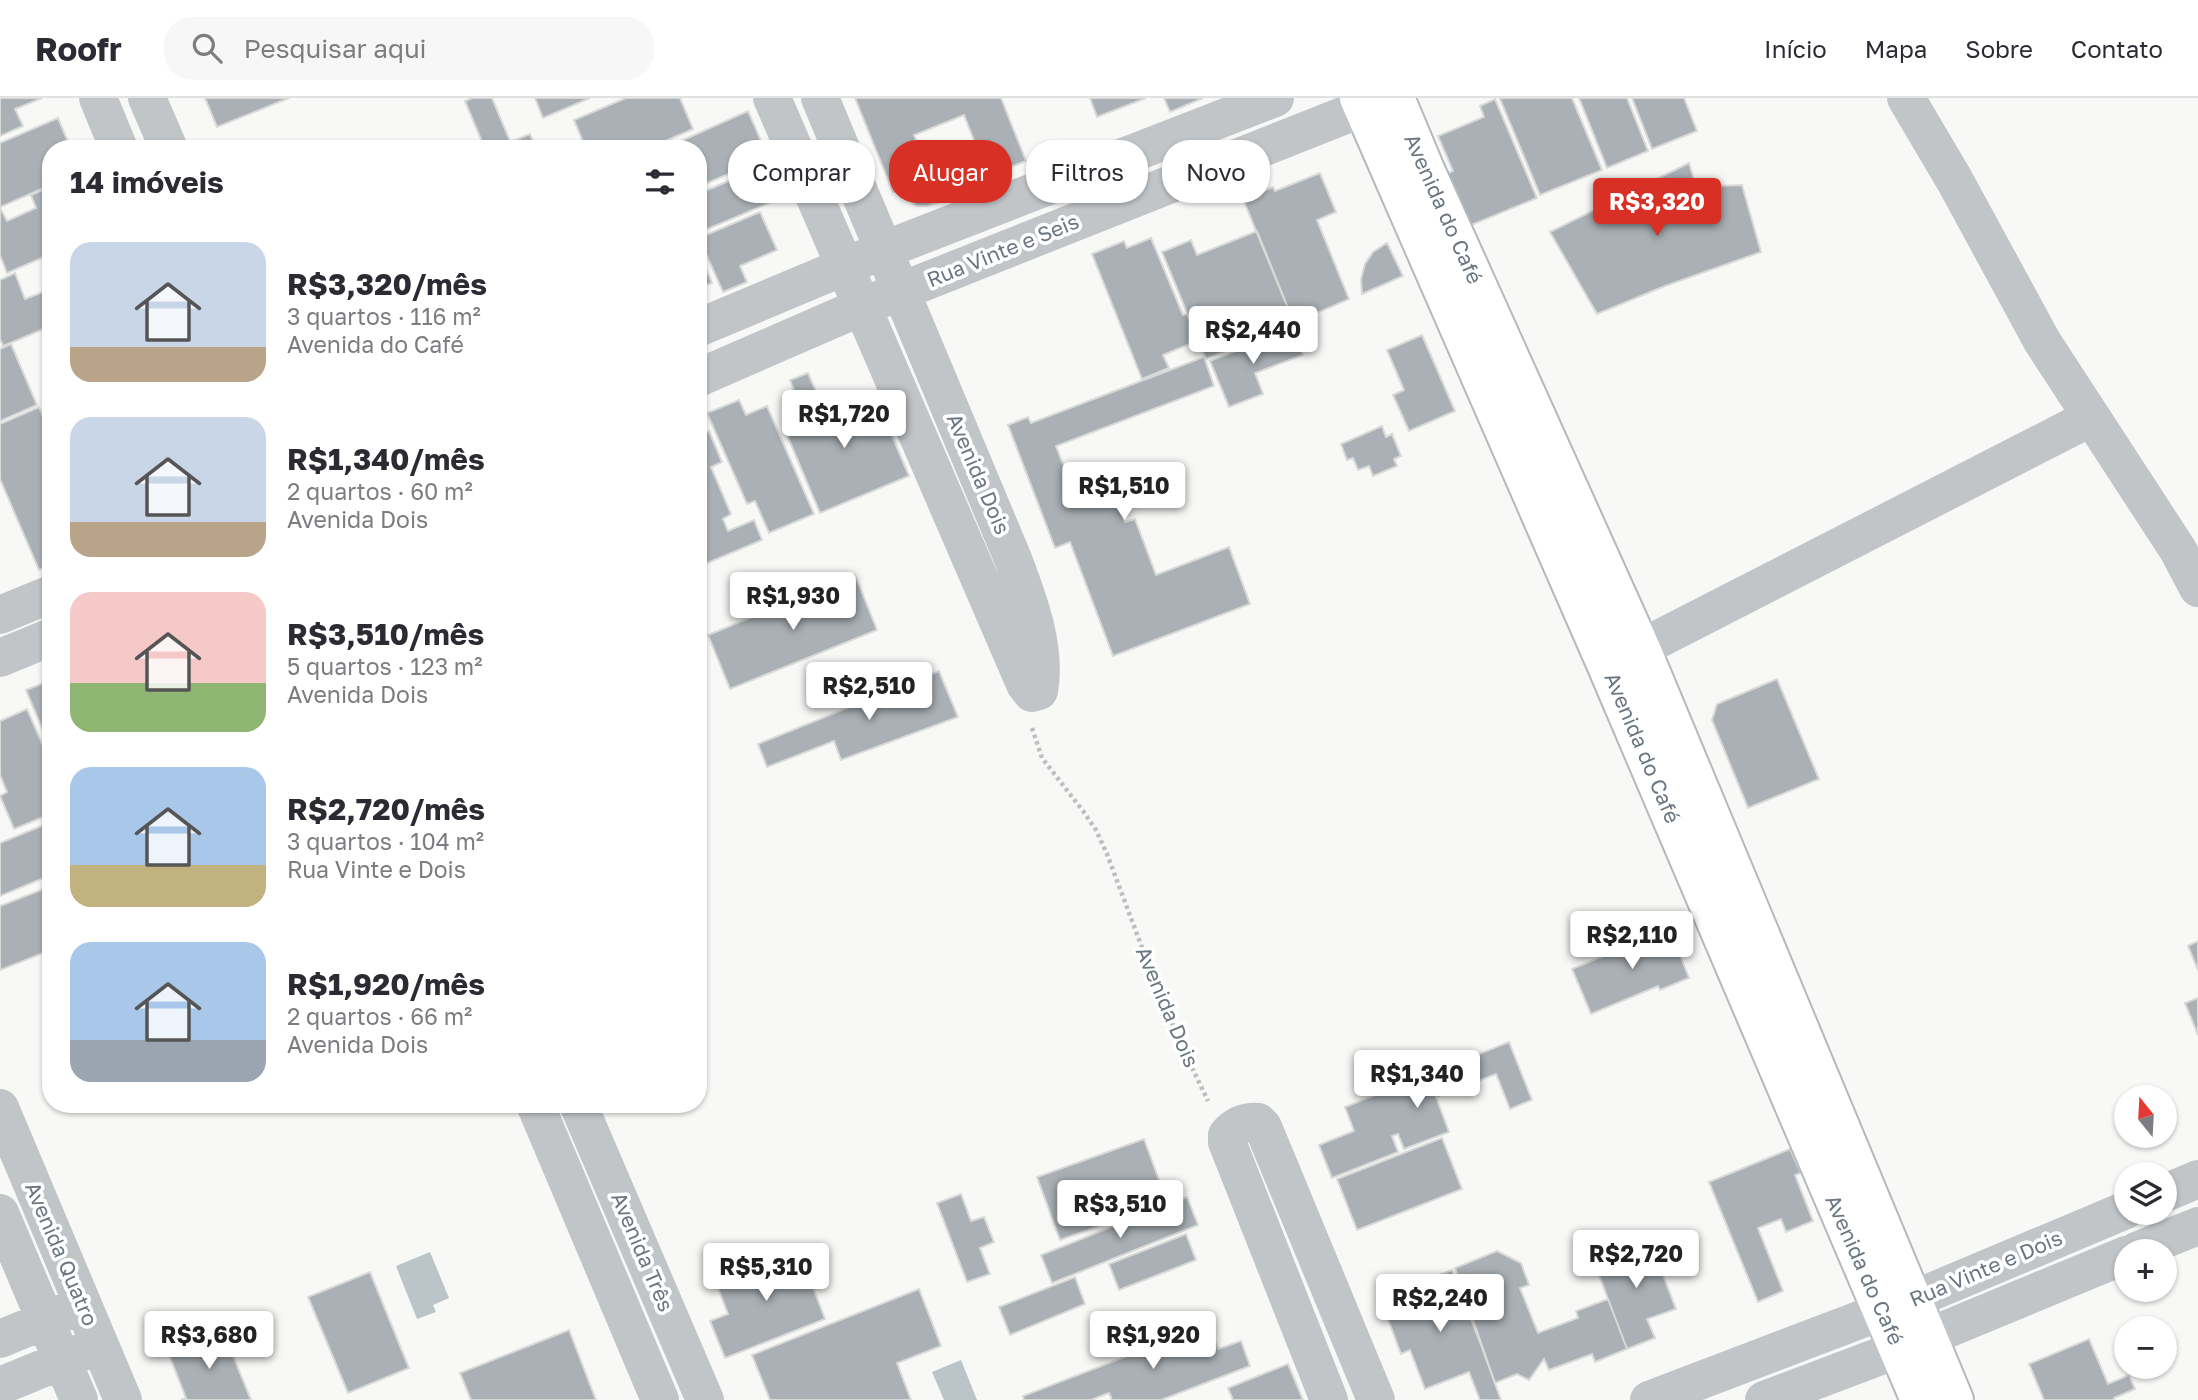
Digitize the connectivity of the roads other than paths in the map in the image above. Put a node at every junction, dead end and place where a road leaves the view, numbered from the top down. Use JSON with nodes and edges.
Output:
{"nodes":[{"id":1,"x":98,"y":98,"type":"edge"},
{"id":2,"x":148,"y":98,"type":"edge"},
{"id":3,"x":772,"y":98,"type":"edge"},
{"id":4,"x":820,"y":98,"type":"edge"},
{"id":5,"x":1275,"y":98,"type":"edge"},
{"id":6,"x":1906,"y":98,"type":"edge"},
{"id":7,"x":1376,"y":101,"type":"edge"},
{"id":8,"x":115,"y":140,"type":"edge"},
{"id":9,"x":165,"y":140,"type":"edge"},
{"id":10,"x":884,"y":250,"type":"junction"},
{"id":11,"x":845,"y":268,"type":"junction"},
{"id":12,"x":902,"y":292,"type":"junction"},
{"id":13,"x":861,"y":307,"type":"junction"},
{"id":14,"x":707,"y":324,"type":"edge"},
{"id":15,"x":707,"y":373,"type":"edge"},
{"id":16,"x":2090,"y":418,"type":"junction"},
{"id":17,"x":2198,"y":587,"type":"edge"},
{"id":18,"x":42,"y":598,"type":"edge"},
{"id":19,"x":0,"y":615,"type":"edge"},
{"id":20,"x":42,"y":641,"type":"edge"},
{"id":21,"x":1641,"y":649,"type":"junction"},
{"id":22,"x":0,"y":658,"type":"edge"},
{"id":23,"x":1607,"y":666,"type":"junction"},
{"id":24,"x":0,"y":1108,"type":"edge"},
{"id":25,"x":539,"y":1113,"type":"edge"},
{"id":26,"x":582,"y":1113,"type":"edge"},
{"id":27,"x":2198,"y":1179,"type":"edge"},
{"id":28,"x":2177,"y":1188,"type":"edge"},
{"id":29,"x":0,"y":1213,"type":"edge"},
{"id":30,"x":2114,"y":1215,"type":"edge"},
{"id":31,"x":2198,"y":1226,"type":"edge"},
{"id":32,"x":2166,"y":1239,"type":"edge"},
{"id":33,"x":2114,"y":1260,"type":"edge"},
{"id":34,"x":83,"y":1304,"type":"junction"},
{"id":35,"x":1897,"y":1306,"type":"junction"},
{"id":36,"x":46,"y":1320,"type":"junction"},
{"id":37,"x":0,"y":1339,"type":"edge"},
{"id":38,"x":1913,"y":1342,"type":"junction"},
{"id":39,"x":99,"y":1345,"type":"junction"},
{"id":40,"x":62,"y":1361,"type":"junction"},
{"id":41,"x":0,"y":1386,"type":"edge"},
{"id":42,"x":79,"y":1400,"type":"edge"},
{"id":43,"x":123,"y":1400,"type":"edge"},
{"id":44,"x":660,"y":1400,"type":"edge"},
{"id":45,"x":705,"y":1400,"type":"edge"},
{"id":46,"x":1329,"y":1400,"type":"edge"},
{"id":47,"x":1377,"y":1400,"type":"edge"},
{"id":48,"x":1649,"y":1400,"type":"edge"},
{"id":49,"x":1764,"y":1400,"type":"edge"},
{"id":50,"x":1920,"y":1400,"type":"edge"},
{"id":51,"x":1954,"y":1400,"type":"edge"}],
"edges":[{"from":1,"to":8,"type":"street"},
{"from":2,"to":9,"type":"street"},
{"from":3,"to":11,"type":"street","name":"Avenida Dois"},
{"from":4,"to":10,"type":"street","name":"Avenida Dois"},
{"from":5,"to":10,"type":"street","name":"Rua Vinte e Seis"},
{"from":6,"to":16,"type":"street"},
{"from":7,"to":12,"type":"street","name":"Rua Vinte e Seis"},
{"from":7,"to":21,"type":"main road","name":"Avenida do Café"},
{"from":7,"to":23,"type":"main road","name":"Avenida do Café"},
{"from":10,"to":11,"type":"street","name":"Rua Vinte e Seis"},
{"from":10,"to":12,"type":"street","name":"Avenida Dois"},
{"from":11,"to":13,"type":"street","name":"Avenida Dois"},
{"from":11,"to":14,"type":"street","name":"Rua Vinte e Seis"},
{"from":12,"to":13,"type":"street","name":"Rua Vinte e Seis"},
{"from":12,"to":13,"type":"street","name":"Avenida Dois"},
{"from":13,"to":15,"type":"street","name":"Rua Vinte e Seis"},
{"from":16,"to":17,"type":"street"},
{"from":16,"to":21,"type":"street"},
{"from":18,"to":19,"type":"street"},
{"from":20,"to":22,"type":"street"},
{"from":21,"to":23,"type":"street"},
{"from":21,"to":35,"type":"main road","name":"Avenida do Café"},
{"from":23,"to":35,"type":"main road","name":"Avenida do Café"},
{"from":24,"to":34,"type":"street","name":"Avenida Quatro"},
{"from":25,"to":44,"type":"street","name":"Avenida Três"},
{"from":26,"to":45,"type":"street","name":"Avenida Três"},
{"from":27,"to":28,"type":"street"},
{"from":29,"to":36,"type":"street","name":"Avenida Quatro"},
{"from":30,"to":35,"type":"street","name":"Rua Vinte e Dois"},
{"from":31,"to":32,"type":"street"},
{"from":33,"to":38,"type":"street","name":"Rua Vinte e Dois"},
{"from":34,"to":36,"type":"street"},
{"from":34,"to":39,"type":"street","name":"Avenida Quatro"},
{"from":35,"to":38,"type":"main road","name":"Avenida do Café"},
{"from":35,"to":48,"type":"street","name":"Rua Vinte e Dois"},
{"from":36,"to":37,"type":"street"},
{"from":36,"to":40,"type":"street","name":"Avenida Quatro"},
{"from":38,"to":49,"type":"street","name":"Rua Vinte e Dois"},
{"from":38,"to":50,"type":"main road","name":"Avenida do Café"},
{"from":38,"to":51,"type":"main road","name":"Avenida do Café"},
{"from":39,"to":40,"type":"street"},
{"from":39,"to":43,"type":"street","name":"Avenida Quatro"},
{"from":40,"to":41,"type":"street"},
{"from":40,"to":42,"type":"street","name":"Avenida Quatro"},
{"from":46,"to":47,"type":"street"}]}
